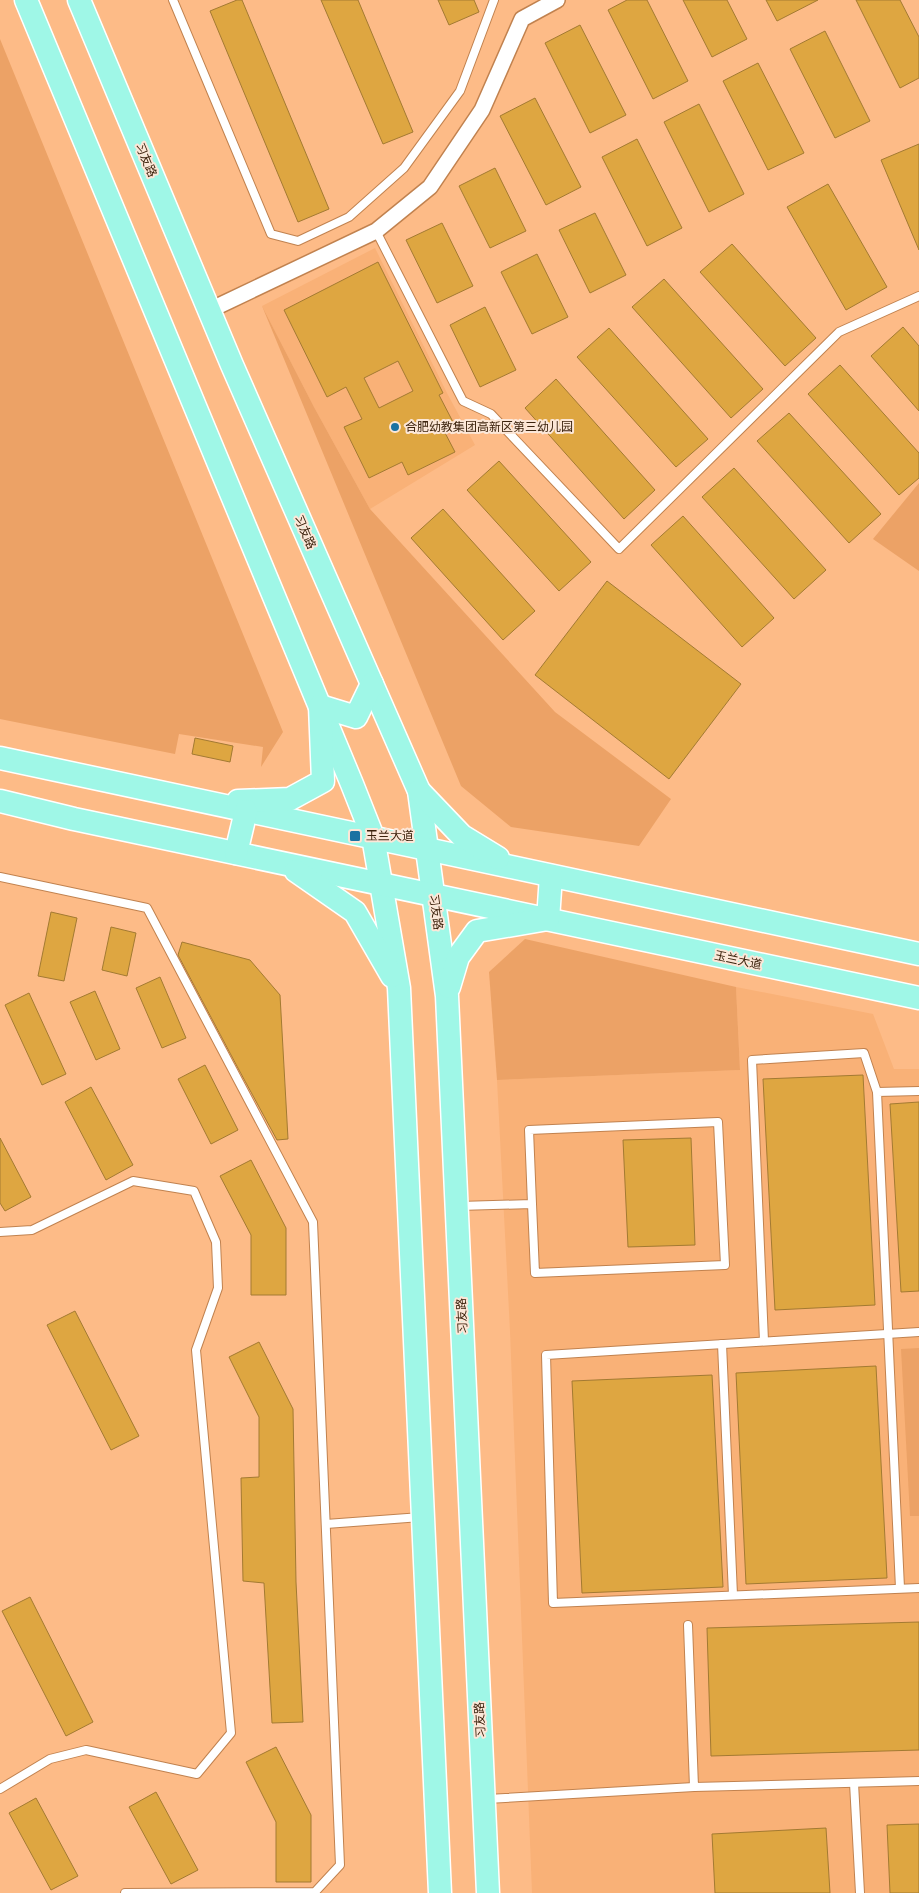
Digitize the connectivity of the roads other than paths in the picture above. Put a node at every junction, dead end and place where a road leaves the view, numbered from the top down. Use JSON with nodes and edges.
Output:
{"nodes":[{"id":1,"x":26,"y":0,"type":"edge"},
{"id":2,"x":79,"y":0,"type":"edge"},
{"id":3,"x":173,"y":0,"type":"edge"},
{"id":4,"x":494,"y":0,"type":"edge"},
{"id":5,"x":557,"y":0,"type":"edge"},
{"id":6,"x":376,"y":231,"type":"junction"},
{"id":7,"x":919,"y":296,"type":"edge"},
{"id":8,"x":210,"y":310,"type":"junction"},
{"id":9,"x":372,"y":684,"type":"junction"},
{"id":10,"x":320,"y":706,"type":"junction"},
{"id":11,"x":0,"y":758,"type":"edge"},
{"id":12,"x":419,"y":791,"type":"junction"},
{"id":13,"x":0,"y":801,"type":"edge"},
{"id":14,"x":205,"y":802,"type":"junction"},
{"id":15,"x":246,"y":811,"type":"junction"},
{"id":16,"x":373,"y":837,"type":"junction"},
{"id":17,"x":427,"y":849,"type":"junction"},
{"id":18,"x":236,"y":853,"type":"junction"},
{"id":19,"x":287,"y":864,"type":"junction"},
{"id":20,"x":514,"y":868,"type":"junction"},
{"id":21,"x":551,"y":876,"type":"junction"},
{"id":22,"x":0,"y":877,"type":"edge"},
{"id":23,"x":381,"y":884,"type":"junction"},
{"id":24,"x":434,"y":895,"type":"junction"},
{"id":25,"x":548,"y":919,"type":"junction"},
{"id":26,"x":919,"y":954,"type":"edge"},
{"id":27,"x":399,"y":988,"type":"junction"},
{"id":28,"x":447,"y":996,"type":"junction"},
{"id":29,"x":919,"y":998,"type":"edge"},
{"id":30,"x":919,"y":1091,"type":"edge"},
{"id":31,"x":877,"y":1092,"type":"junction"},
{"id":32,"x":532,"y":1204,"type":"junction"},
{"id":33,"x":457,"y":1206,"type":"junction"},
{"id":34,"x":0,"y":1232,"type":"edge"},
{"id":35,"x":919,"y":1332,"type":"edge"},
{"id":36,"x":889,"y":1334,"type":"junction"},
{"id":37,"x":764,"y":1341,"type":"junction"},
{"id":38,"x":722,"y":1344,"type":"junction"},
{"id":39,"x":423,"y":1517,"type":"junction"},
{"id":40,"x":326,"y":1524,"type":"junction"},
{"id":41,"x":900,"y":1588,"type":"junction"},
{"id":42,"x":919,"y":1588,"type":"edge"},
{"id":43,"x":733,"y":1595,"type":"junction"},
{"id":44,"x":688,"y":1625,"type":"dead end"},
{"id":45,"x":919,"y":1781,"type":"edge"},
{"id":46,"x":854,"y":1783,"type":"junction"},
{"id":47,"x":694,"y":1787,"type":"junction"},
{"id":48,"x":0,"y":1789,"type":"edge"},
{"id":49,"x":484,"y":1799,"type":"junction"},
{"id":50,"x":125,"y":1893,"type":"edge"},
{"id":51,"x":440,"y":1893,"type":"edge"},
{"id":52,"x":488,"y":1893,"type":"edge"},
{"id":53,"x":860,"y":1893,"type":"edge"}],
"edges":[{"from":1,"to":10,"type":"main road"},
{"from":2,"to":8,"type":"main road","name":"习友路"},
{"from":3,"to":4,"type":"lane"},
{"from":5,"to":6,"type":"street"},
{"from":6,"to":7,"type":"lane"},
{"from":6,"to":8,"type":"street"},
{"from":8,"to":9,"type":"main road","name":"习友路"},
{"from":9,"to":10,"type":"main road"},
{"from":9,"to":12,"type":"main road","name":"习友路"},
{"from":10,"to":14,"type":"main road"},
{"from":10,"to":16,"type":"main road"},
{"from":11,"to":14,"type":"main road"},
{"from":12,"to":17,"type":"main road","name":"习友路"},
{"from":12,"to":20,"type":"main road"},
{"from":13,"to":18,"type":"main road","name":"玉兰大道"},
{"from":14,"to":15,"type":"main road"},
{"from":15,"to":16,"type":"main road"},
{"from":15,"to":18,"type":"main road"},
{"from":16,"to":17,"type":"main road"},
{"from":16,"to":23,"type":"main road"},
{"from":17,"to":20,"type":"main road"},
{"from":17,"to":24,"type":"main road","name":"习友路"},
{"from":18,"to":19,"type":"main road","name":"玉兰大道"},
{"from":19,"to":23,"type":"main road","name":"玉兰大道"},
{"from":19,"to":27,"type":"main road"},
{"from":20,"to":21,"type":"main road"},
{"from":21,"to":25,"type":"main road"},
{"from":21,"to":26,"type":"main road"},
{"from":22,"to":40,"type":"lane"},
{"from":23,"to":24,"type":"main road","name":"玉兰大道"},
{"from":23,"to":27,"type":"main road"},
{"from":24,"to":25,"type":"main road","name":"玉兰大道"},
{"from":24,"to":28,"type":"main road","name":"习友路"},
{"from":25,"to":28,"type":"main road"},
{"from":25,"to":29,"type":"main road","name":"玉兰大道"},
{"from":27,"to":39,"type":"main road"},
{"from":28,"to":33,"type":"main road","name":"习友路"},
{"from":30,"to":31,"type":"lane"},
{"from":31,"to":36,"type":"lane"},
{"from":31,"to":37,"type":"lane"},
{"from":32,"to":32,"type":"lane"},
{"from":32,"to":33,"type":"lane"},
{"from":33,"to":49,"type":"main road","name":"习友路"},
{"from":34,"to":48,"type":"lane"},
{"from":35,"to":36,"type":"lane"},
{"from":36,"to":37,"type":"lane"},
{"from":36,"to":41,"type":"lane"},
{"from":37,"to":38,"type":"lane"},
{"from":38,"to":43,"type":"lane"},
{"from":38,"to":43,"type":"lane"},
{"from":39,"to":40,"type":"lane"},
{"from":39,"to":51,"type":"main road"},
{"from":40,"to":50,"type":"lane"},
{"from":41,"to":42,"type":"lane"},
{"from":41,"to":43,"type":"lane"},
{"from":44,"to":47,"type":"lane"},
{"from":45,"to":46,"type":"lane"},
{"from":46,"to":47,"type":"lane"},
{"from":46,"to":53,"type":"lane"},
{"from":47,"to":49,"type":"lane"},
{"from":49,"to":52,"type":"main road","name":"习友路"}]}
